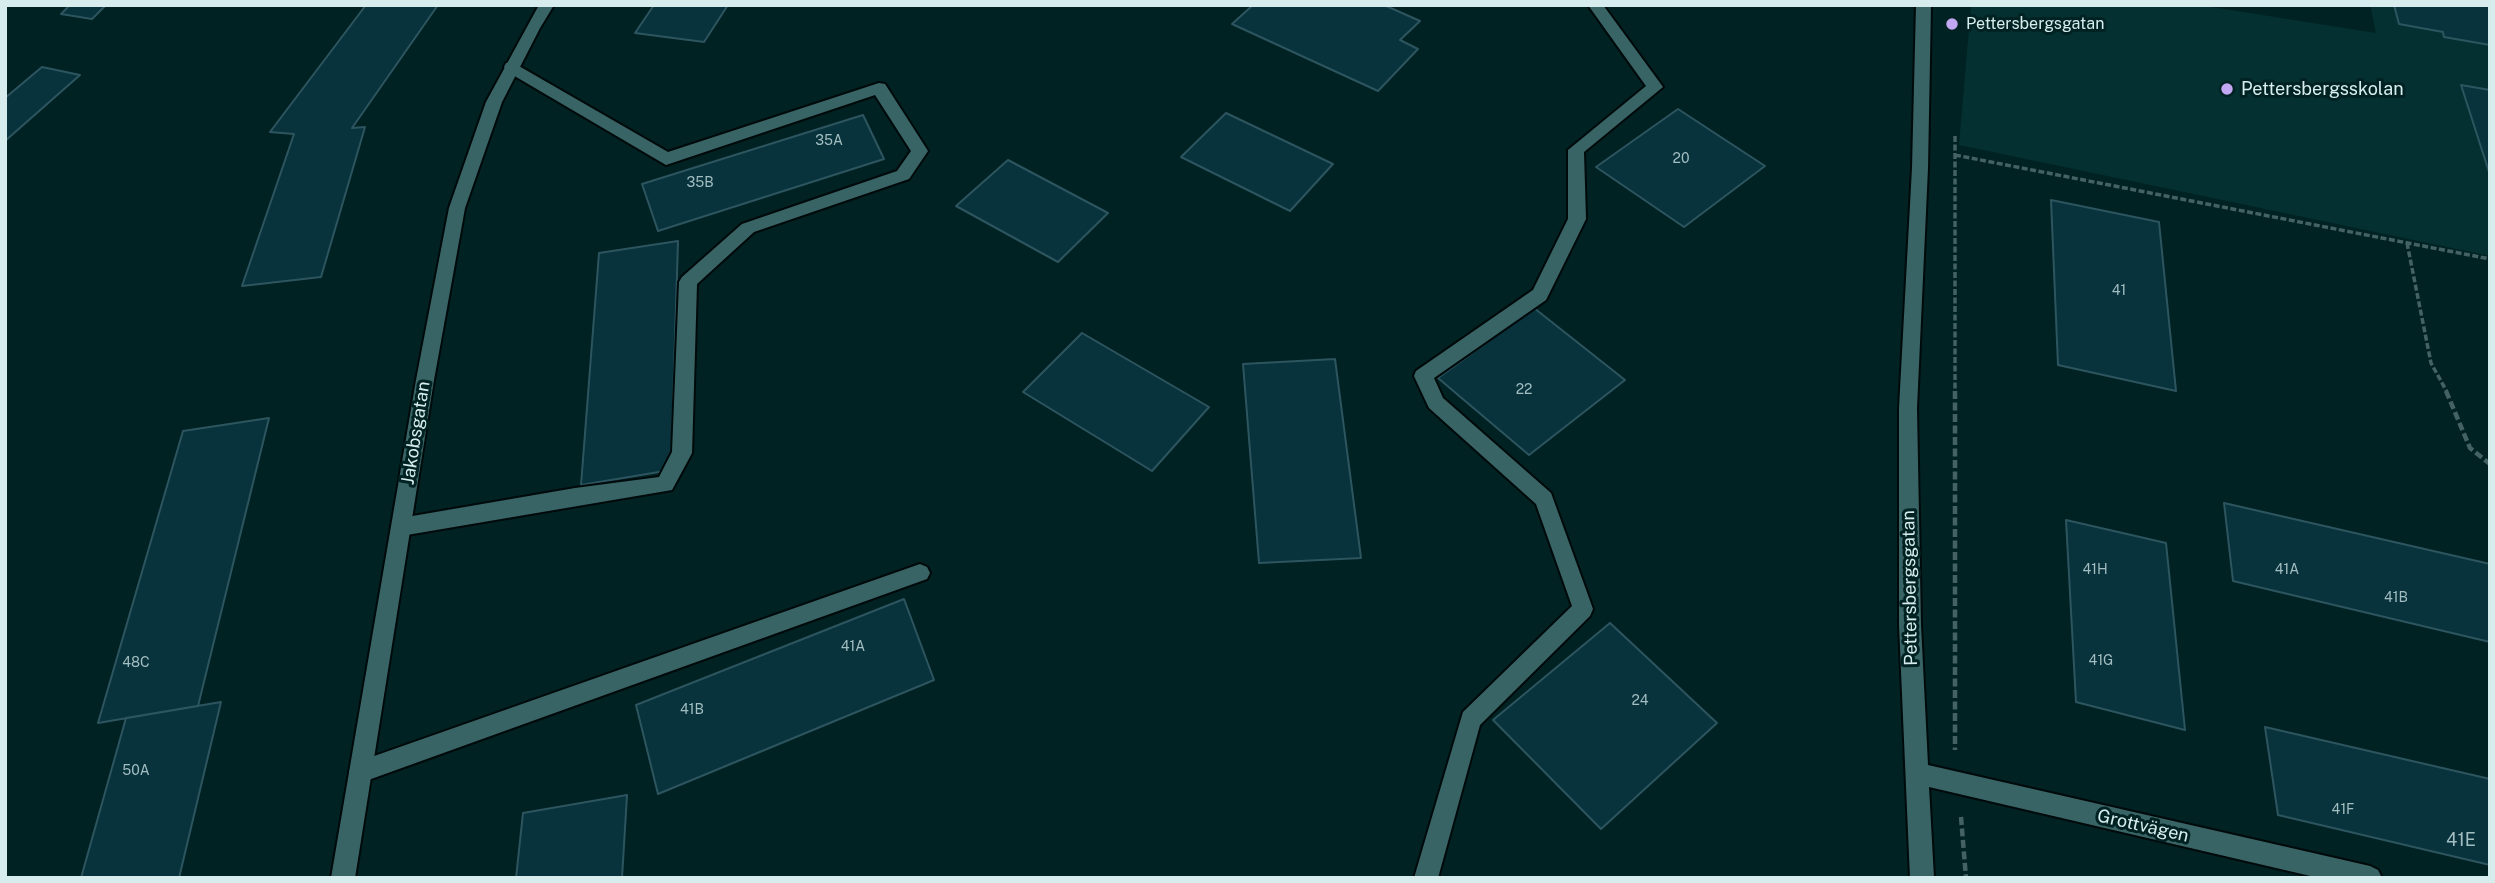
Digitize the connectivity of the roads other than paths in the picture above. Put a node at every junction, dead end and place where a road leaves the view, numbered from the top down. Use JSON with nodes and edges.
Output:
{"nodes":[{"id":1,"x":547,"y":5,"type":"edge"},
{"id":2,"x":1595,"y":5,"type":"edge"},
{"id":3,"x":1924,"y":5,"type":"edge"},
{"id":4,"x":512,"y":67,"type":"junction"},
{"id":5,"x":401,"y":527,"type":"junction"},
{"id":6,"x":920,"y":573,"type":"dead end"},
{"id":7,"x":360,"y":772,"type":"junction"},
{"id":8,"x":1916,"y":773,"type":"junction"},
{"id":9,"x":343,"y":878,"type":"edge"},
{"id":10,"x":1426,"y":878,"type":"edge"},
{"id":11,"x":1922,"y":878,"type":"edge"},
{"id":12,"x":2370,"y":878,"type":"edge"}],
"edges":[{"from":1,"to":4,"type":"street","name":"Jakobsgatan"},
{"from":2,"to":10,"type":"street"},
{"from":3,"to":8,"type":"street","name":"Pettersbergsgatan"},
{"from":4,"to":5,"type":"street","name":"Jakobsgatan"},
{"from":4,"to":5,"type":"street"},
{"from":5,"to":7,"type":"street","name":"Jakobsgatan"},
{"from":6,"to":7,"type":"street"},
{"from":7,"to":9,"type":"street","name":"Jakobsgatan"},
{"from":8,"to":11,"type":"street","name":"Pettersbergsgatan"},
{"from":8,"to":12,"type":"street","name":"Grottvägen"}]}
